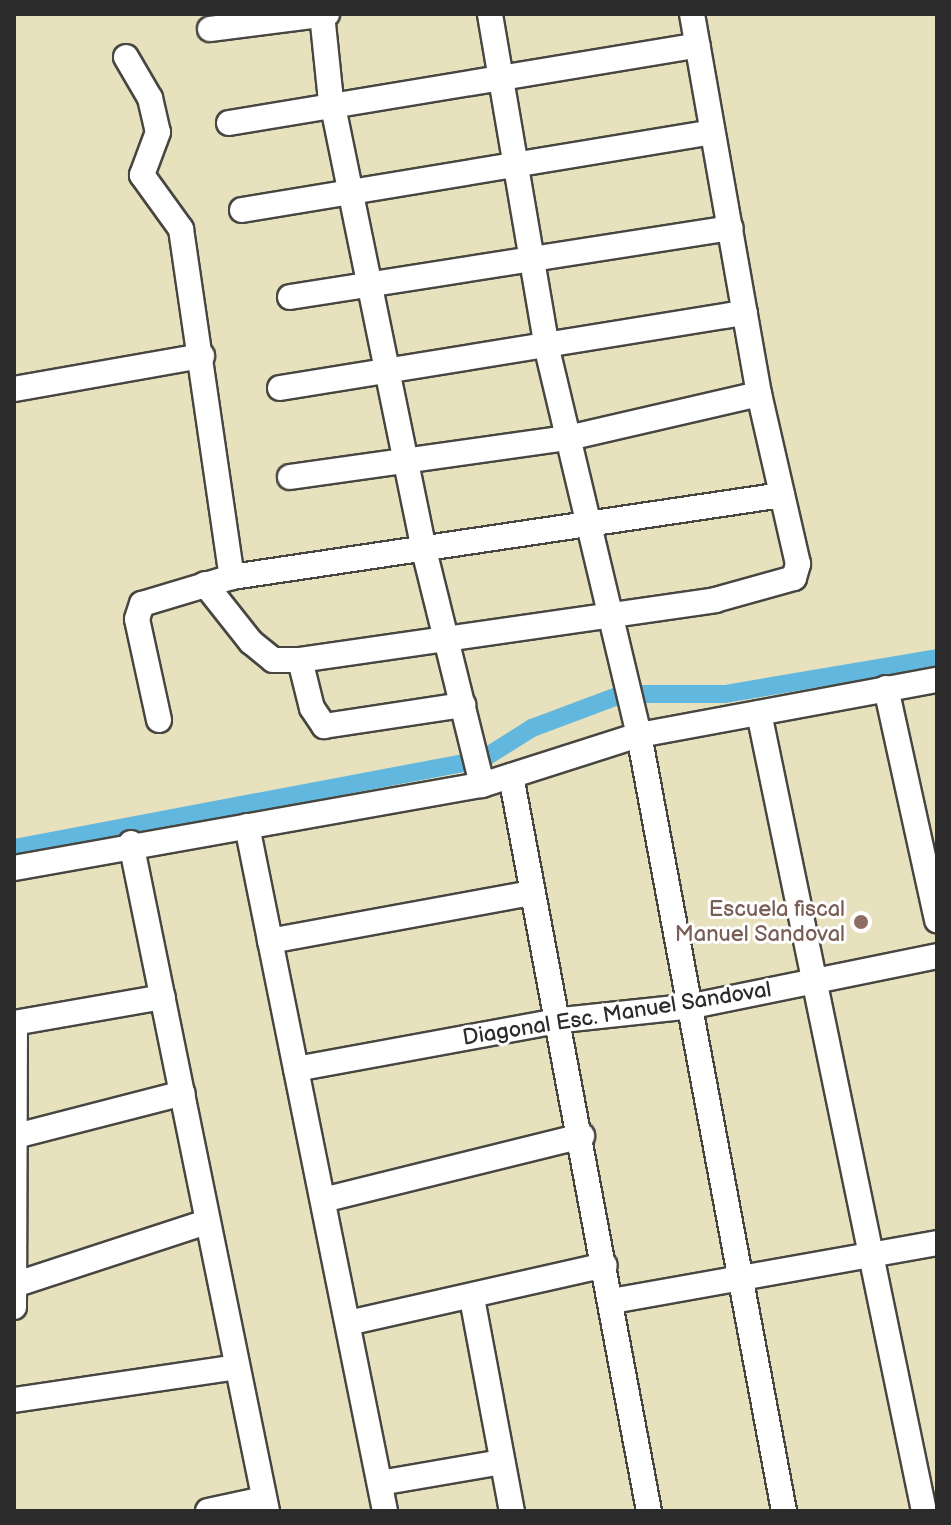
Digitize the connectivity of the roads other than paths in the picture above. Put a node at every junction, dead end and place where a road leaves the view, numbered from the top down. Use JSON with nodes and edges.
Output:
{"nodes":[{"id":1,"x":323,"y":14,"type":"edge"},
{"id":2,"x":490,"y":14,"type":"edge"},
{"id":3,"x":692,"y":14,"type":"edge"},
{"id":4,"x":210,"y":29,"type":"dead end"},
{"id":5,"x":698,"y":45,"type":"junction"},
{"id":6,"x":126,"y":57,"type":"dead end"},
{"id":7,"x":501,"y":82,"type":"junction"},
{"id":8,"x":333,"y":106,"type":"junction"},
{"id":9,"x":229,"y":123,"type":"dead end"},
{"id":10,"x":712,"y":132,"type":"junction"},
{"id":11,"x":517,"y":166,"type":"junction"},
{"id":12,"x":352,"y":195,"type":"junction"},
{"id":13,"x":242,"y":210,"type":"dead end"},
{"id":14,"x":731,"y":228,"type":"junction"},
{"id":15,"x":533,"y":255,"type":"junction"},
{"id":16,"x":371,"y":285,"type":"junction"},
{"id":17,"x":290,"y":297,"type":"dead end"},
{"id":18,"x":745,"y":313,"type":"junction"},
{"id":19,"x":547,"y":348,"type":"junction"},
{"id":20,"x":202,"y":356,"type":"junction"},
{"id":21,"x":390,"y":375,"type":"junction"},
{"id":22,"x":280,"y":388,"type":"dead end"},
{"id":23,"x":14,"y":389,"type":"edge"},
{"id":24,"x":759,"y":394,"type":"junction"},
{"id":25,"x":568,"y":438,"type":"junction"},
{"id":26,"x":409,"y":463,"type":"junction"},
{"id":27,"x":290,"y":477,"type":"dead end"},
{"id":28,"x":782,"y":495,"type":"junction"},
{"id":29,"x":585,"y":524,"type":"junction"},
{"id":30,"x":423,"y":546,"type":"junction"},
{"id":31,"x":232,"y":577,"type":"junction"},
{"id":32,"x":205,"y":584,"type":"junction"},
{"id":33,"x":605,"y":612,"type":"junction"},
{"id":34,"x":447,"y":641,"type":"junction"},
{"id":35,"x":300,"y":660,"type":"junction"},
{"id":36,"x":937,"y":680,"type":"edge"},
{"id":37,"x":886,"y":688,"type":"junction"},
{"id":38,"x":463,"y":705,"type":"junction"},
{"id":39,"x":759,"y":713,"type":"junction"},
{"id":40,"x":159,"y":720,"type":"dead end"},
{"id":41,"x":639,"y":735,"type":"junction"},
{"id":42,"x":511,"y":776,"type":"junction"},
{"id":43,"x":482,"y":785,"type":"junction"},
{"id":44,"x":247,"y":826,"type":"junction"},
{"id":45,"x":131,"y":843,"type":"junction"},
{"id":46,"x":14,"y":868,"type":"edge"},
{"id":47,"x":532,"y":893,"type":"junction"},
{"id":48,"x":937,"y":920,"type":"edge"},
{"id":49,"x":270,"y":941,"type":"junction"},
{"id":50,"x":937,"y":956,"type":"edge"},
{"id":51,"x":818,"y":981,"type":"junction"},
{"id":52,"x":163,"y":997,"type":"junction"},
{"id":53,"x":692,"y":1006,"type":"junction"},
{"id":54,"x":562,"y":1020,"type":"junction"},
{"id":55,"x":15,"y":1023,"type":"edge"},
{"id":56,"x":296,"y":1069,"type":"junction"},
{"id":57,"x":183,"y":1093,"type":"junction"},
{"id":58,"x":16,"y":1136,"type":"junction"},
{"id":59,"x":582,"y":1136,"type":"junction"},
{"id":60,"x":323,"y":1200,"type":"junction"},
{"id":61,"x":207,"y":1222,"type":"junction"},
{"id":62,"x":937,"y":1243,"type":"edge"},
{"id":63,"x":873,"y":1254,"type":"junction"},
{"id":64,"x":605,"y":1265,"type":"junction"},
{"id":65,"x":744,"y":1278,"type":"junction"},
{"id":66,"x":15,"y":1292,"type":"edge"},
{"id":67,"x":472,"y":1298,"type":"junction"},
{"id":68,"x":612,"y":1301,"type":"junction"},
{"id":69,"x":348,"y":1323,"type":"junction"},
{"id":70,"x":237,"y":1367,"type":"junction"},
{"id":71,"x":14,"y":1400,"type":"edge"},
{"id":72,"x":502,"y":1462,"type":"junction"},
{"id":73,"x":380,"y":1483,"type":"junction"},
{"id":74,"x":266,"y":1505,"type":"edge"},
{"id":75,"x":208,"y":1511,"type":"edge"},
{"id":76,"x":385,"y":1511,"type":"edge"},
{"id":77,"x":512,"y":1511,"type":"edge"},
{"id":78,"x":649,"y":1511,"type":"edge"},
{"id":79,"x":784,"y":1511,"type":"edge"},
{"id":80,"x":924,"y":1511,"type":"edge"}],
"edges":[{"from":1,"to":4,"type":"street"},
{"from":1,"to":8,"type":"street"},
{"from":2,"to":7,"type":"street"},
{"from":3,"to":5,"type":"street"},
{"from":5,"to":7,"type":"street"},
{"from":5,"to":10,"type":"street"},
{"from":6,"to":20,"type":"street"},
{"from":7,"to":8,"type":"street"},
{"from":7,"to":11,"type":"street"},
{"from":8,"to":9,"type":"street"},
{"from":8,"to":12,"type":"street"},
{"from":10,"to":11,"type":"street"},
{"from":10,"to":14,"type":"street"},
{"from":11,"to":12,"type":"street"},
{"from":11,"to":15,"type":"street"},
{"from":12,"to":13,"type":"street"},
{"from":12,"to":16,"type":"street"},
{"from":14,"to":15,"type":"street"},
{"from":14,"to":18,"type":"street"},
{"from":15,"to":16,"type":"street"},
{"from":15,"to":19,"type":"street"},
{"from":16,"to":17,"type":"street"},
{"from":16,"to":21,"type":"street"},
{"from":18,"to":19,"type":"street"},
{"from":18,"to":24,"type":"street"},
{"from":19,"to":21,"type":"street"},
{"from":19,"to":25,"type":"street"},
{"from":20,"to":23,"type":"street"},
{"from":20,"to":31,"type":"street"},
{"from":21,"to":22,"type":"street"},
{"from":21,"to":26,"type":"street"},
{"from":24,"to":25,"type":"street"},
{"from":24,"to":28,"type":"street"},
{"from":25,"to":26,"type":"street"},
{"from":25,"to":29,"type":"street"},
{"from":26,"to":27,"type":"street"},
{"from":26,"to":30,"type":"street"},
{"from":28,"to":29,"type":"street"},
{"from":28,"to":33,"type":"street"},
{"from":29,"to":30,"type":"street"},
{"from":29,"to":33,"type":"street"},
{"from":30,"to":31,"type":"street"},
{"from":30,"to":34,"type":"street"},
{"from":31,"to":32,"type":"street"},
{"from":32,"to":35,"type":"street"},
{"from":32,"to":40,"type":"street"},
{"from":33,"to":34,"type":"street"},
{"from":33,"to":41,"type":"street"},
{"from":34,"to":35,"type":"street"},
{"from":34,"to":38,"type":"street"},
{"from":35,"to":38,"type":"street"},
{"from":36,"to":37,"type":"street"},
{"from":37,"to":39,"type":"street"},
{"from":37,"to":48,"type":"street"},
{"from":38,"to":43,"type":"street"},
{"from":39,"to":41,"type":"street"},
{"from":39,"to":51,"type":"street"},
{"from":41,"to":42,"type":"street"},
{"from":41,"to":53,"type":"street"},
{"from":42,"to":43,"type":"street"},
{"from":42,"to":47,"type":"street"},
{"from":43,"to":44,"type":"street"},
{"from":44,"to":45,"type":"street"},
{"from":44,"to":49,"type":"street"},
{"from":45,"to":46,"type":"street"},
{"from":45,"to":52,"type":"street"},
{"from":47,"to":49,"type":"street"},
{"from":47,"to":54,"type":"street"},
{"from":49,"to":56,"type":"street"},
{"from":50,"to":51,"type":"street","name":"Diagonal Esc. Manuel Sandoval"},
{"from":51,"to":53,"type":"street","name":"Diagonal Esc. Manuel Sandoval"},
{"from":51,"to":63,"type":"street"},
{"from":52,"to":55,"type":"street"},
{"from":52,"to":57,"type":"street"},
{"from":53,"to":54,"type":"street","name":"Diagonal Esc. Manuel Sandoval"},
{"from":53,"to":65,"type":"street"},
{"from":54,"to":56,"type":"street","name":"Diagonal Esc. Manuel Sandoval"},
{"from":54,"to":59,"type":"street"},
{"from":55,"to":58,"type":"street"},
{"from":56,"to":60,"type":"street"},
{"from":57,"to":58,"type":"street"},
{"from":57,"to":61,"type":"street"},
{"from":58,"to":66,"type":"street"},
{"from":59,"to":60,"type":"street"},
{"from":59,"to":64,"type":"street"},
{"from":60,"to":69,"type":"street"},
{"from":61,"to":66,"type":"street"},
{"from":61,"to":70,"type":"street"},
{"from":62,"to":63,"type":"street"},
{"from":63,"to":65,"type":"street"},
{"from":63,"to":80,"type":"street"},
{"from":64,"to":67,"type":"street"},
{"from":64,"to":68,"type":"street"},
{"from":65,"to":68,"type":"street"},
{"from":65,"to":79,"type":"street"},
{"from":67,"to":69,"type":"street"},
{"from":67,"to":72,"type":"street"},
{"from":68,"to":78,"type":"street"},
{"from":69,"to":73,"type":"street"},
{"from":70,"to":71,"type":"street"},
{"from":70,"to":74,"type":"street"},
{"from":72,"to":73,"type":"street"},
{"from":72,"to":77,"type":"street"},
{"from":73,"to":76,"type":"street"},
{"from":74,"to":75,"type":"street"}]}
